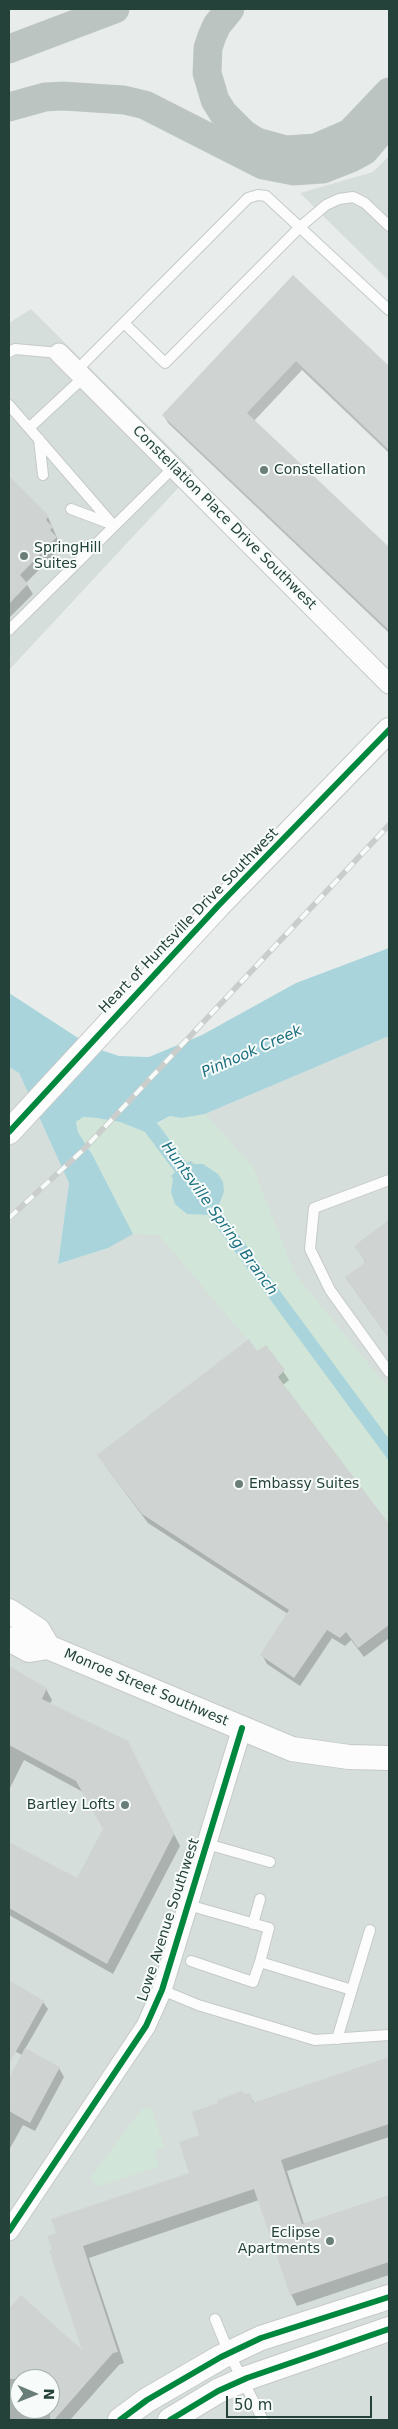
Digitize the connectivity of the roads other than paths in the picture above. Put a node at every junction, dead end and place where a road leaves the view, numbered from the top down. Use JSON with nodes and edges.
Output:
{"nodes":[{"id":1,"x":115,"y":9,"type":"edge"},
{"id":2,"x":230,"y":9,"type":"edge"},
{"id":3,"x":9,"y":49,"type":"edge"},
{"id":4,"x":389,"y":92,"type":"edge"},
{"id":5,"x":9,"y":108,"type":"edge"},
{"id":6,"x":389,"y":122,"type":"edge"},
{"id":7,"x":389,"y":226,"type":"edge"},
{"id":8,"x":300,"y":227,"type":"junction"},
{"id":9,"x":389,"y":310,"type":"edge"},
{"id":10,"x":124,"y":323,"type":"junction"},
{"id":11,"x":9,"y":352,"type":"edge"},
{"id":12,"x":59,"y":353,"type":"joint"},
{"id":13,"x":80,"y":374,"type":"junction"},
{"id":14,"x":9,"y":405,"type":"edge"},
{"id":15,"x":30,"y":428,"type":"junction"},
{"id":16,"x":39,"y":439,"type":"junction"},
{"id":17,"x":174,"y":467,"type":"junction"},
{"id":18,"x":42,"y":476,"type":"dead end"},
{"id":19,"x":71,"y":509,"type":"dead end"},
{"id":20,"x":114,"y":526,"type":"junction"},
{"id":21,"x":9,"y":630,"type":"edge"},
{"id":22,"x":389,"y":684,"type":"edge"},
{"id":23,"x":389,"y":730,"type":"edge"},
{"id":24,"x":16,"y":1124,"type":"edge"},
{"id":25,"x":389,"y":1180,"type":"edge"},
{"id":26,"x":389,"y":1372,"type":"edge"},
{"id":27,"x":9,"y":1611,"type":"edge"},
{"id":28,"x":9,"y":1639,"type":"edge"},
{"id":29,"x":48,"y":1647,"type":"junction"},
{"id":30,"x":242,"y":1728,"type":"junction"},
{"id":31,"x":389,"y":1758,"type":"edge"},
{"id":32,"x":207,"y":1844,"type":"junction"},
{"id":33,"x":270,"y":1862,"type":"dead end"},
{"id":34,"x":260,"y":1899,"type":"dead end"},
{"id":35,"x":188,"y":1905,"type":"junction"},
{"id":36,"x":253,"y":1924,"type":"junction"},
{"id":37,"x":370,"y":1930,"type":"dead end"},
{"id":38,"x":191,"y":1961,"type":"dead end"},
{"id":39,"x":260,"y":1962,"type":"junction"},
{"id":40,"x":162,"y":1990,"type":"junction"},
{"id":41,"x":352,"y":1990,"type":"junction"},
{"id":42,"x":389,"y":2035,"type":"edge"},
{"id":43,"x":338,"y":2039,"type":"junction"},
{"id":44,"x":9,"y":2231,"type":"edge"},
{"id":45,"x":389,"y":2297,"type":"edge"},
{"id":46,"x":216,"y":2319,"type":"dead end"},
{"id":47,"x":389,"y":2329,"type":"edge"},
{"id":48,"x":229,"y":2353,"type":"junction"},
{"id":49,"x":242,"y":2380,"type":"junction"},
{"id":50,"x":120,"y":2420,"type":"edge"},
{"id":51,"x":170,"y":2420,"type":"edge"},
{"id":52,"x":263,"y":2420,"type":"edge"}],
"edges":[{"from":1,"to":3,"type":"highway"},
{"from":2,"to":4,"type":"highway"},
{"from":5,"to":6,"type":"highway"},
{"from":7,"to":8,"type":"lane"},
{"from":8,"to":9,"type":"lane"},
{"from":8,"to":10,"type":"lane"},
{"from":8,"to":10,"type":"lane"},
{"from":10,"to":13,"type":"lane"},
{"from":11,"to":12,"type":"lane"},
{"from":12,"to":13,"type":"street","name":"Constellation Place Drive Southwest"},
{"from":13,"to":15,"type":"lane"},
{"from":13,"to":17,"type":"street","name":"Constellation Place Drive Southwest"},
{"from":14,"to":15,"type":"lane"},
{"from":15,"to":16,"type":"lane"},
{"from":16,"to":18,"type":"lane"},
{"from":16,"to":20,"type":"lane"},
{"from":17,"to":20,"type":"lane"},
{"from":17,"to":22,"type":"street","name":"Constellation Place Drive Southwest"},
{"from":19,"to":20,"type":"lane"},
{"from":20,"to":21,"type":"lane"},
{"from":23,"to":24,"type":"street","name":"Heart of Huntsville Drive Southwest"},
{"from":25,"to":26,"type":"lane"},
{"from":27,"to":29,"type":"street","name":"Monroe Street Southwest"},
{"from":28,"to":29,"type":"street","name":"Monroe Street Southwest"},
{"from":29,"to":30,"type":"street","name":"Monroe Street Southwest"},
{"from":30,"to":31,"type":"street","name":"Monroe Street Southwest"},
{"from":30,"to":32,"type":"street","name":"Lowe Avenue Southwest"},
{"from":32,"to":33,"type":"lane"},
{"from":32,"to":35,"type":"street","name":"Lowe Avenue Southwest"},
{"from":34,"to":36,"type":"lane"},
{"from":35,"to":36,"type":"lane"},
{"from":35,"to":40,"type":"street","name":"Lowe Avenue Southwest"},
{"from":36,"to":39,"type":"lane"},
{"from":37,"to":41,"type":"lane"},
{"from":38,"to":39,"type":"lane"},
{"from":39,"to":41,"type":"lane"},
{"from":40,"to":43,"type":"lane"},
{"from":40,"to":44,"type":"street","name":"Lowe Avenue Southwest"},
{"from":41,"to":43,"type":"lane"},
{"from":42,"to":43,"type":"lane"},
{"from":45,"to":48,"type":"street"},
{"from":46,"to":48,"type":"lane"},
{"from":47,"to":49,"type":"street"},
{"from":48,"to":49,"type":"lane"},
{"from":48,"to":50,"type":"street"},
{"from":49,"to":51,"type":"street"},
{"from":49,"to":52,"type":"lane"}]}
